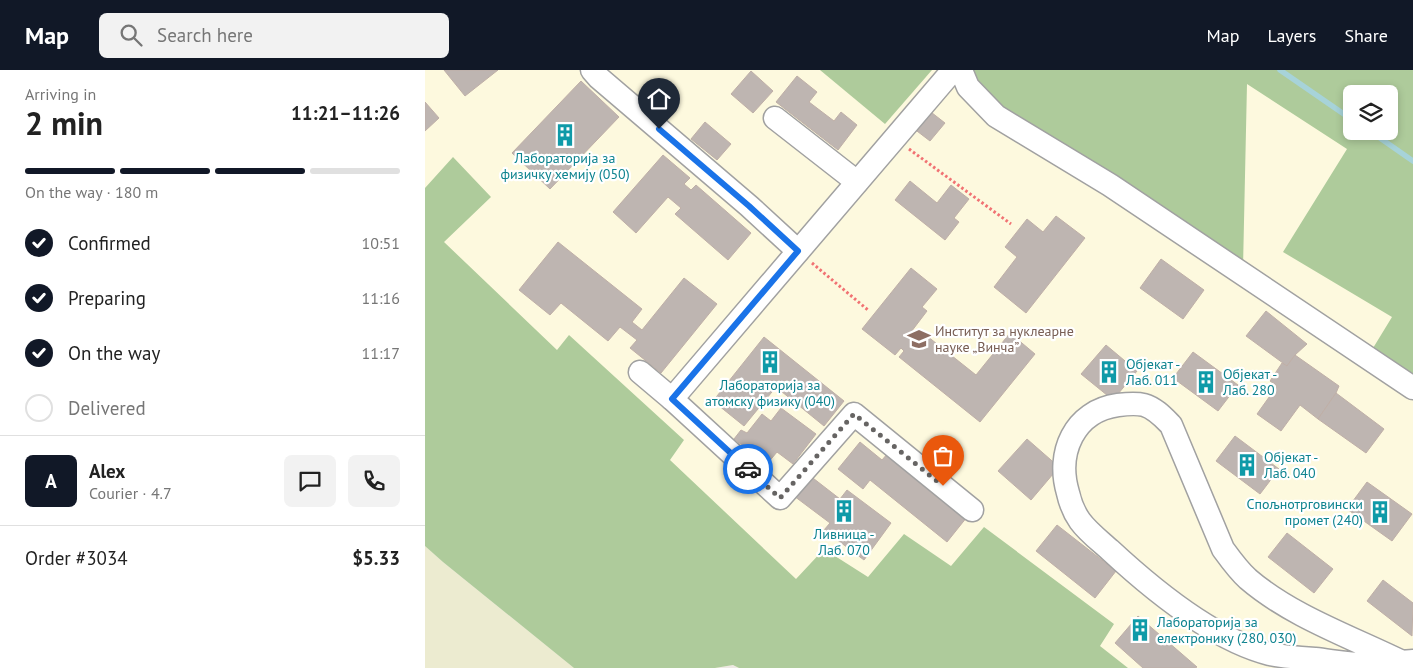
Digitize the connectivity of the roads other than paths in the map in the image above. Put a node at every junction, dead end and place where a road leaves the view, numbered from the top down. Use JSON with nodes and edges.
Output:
{"nodes":[{"id":1,"x":592,"y":70,"type":"edge"},
{"id":2,"x":953,"y":70,"type":"edge"},
{"id":3,"x":961,"y":70,"type":"edge"},
{"id":4,"x":775,"y":118,"type":"dead end"},
{"id":5,"x":857,"y":182,"type":"junction"},
{"id":6,"x":798,"y":251,"type":"junction"},
{"id":7,"x":640,"y":372,"type":"dead end"},
{"id":8,"x":1413,"y":388,"type":"edge"},
{"id":9,"x":672,"y":399,"type":"junction"},
{"id":10,"x":972,"y":510,"type":"dead end"},
{"id":11,"x":1408,"y":661,"type":"edge"}],
"edges":[{"from":1,"to":6,"type":"street"},
{"from":2,"to":5,"type":"street"},
{"from":3,"to":8,"type":"street"},
{"from":4,"to":5,"type":"street"},
{"from":5,"to":6,"type":"street"},
{"from":6,"to":9,"type":"street"},
{"from":7,"to":9,"type":"street"},
{"from":9,"to":10,"type":"street"},
{"from":11,"to":11,"type":"street"}]}
